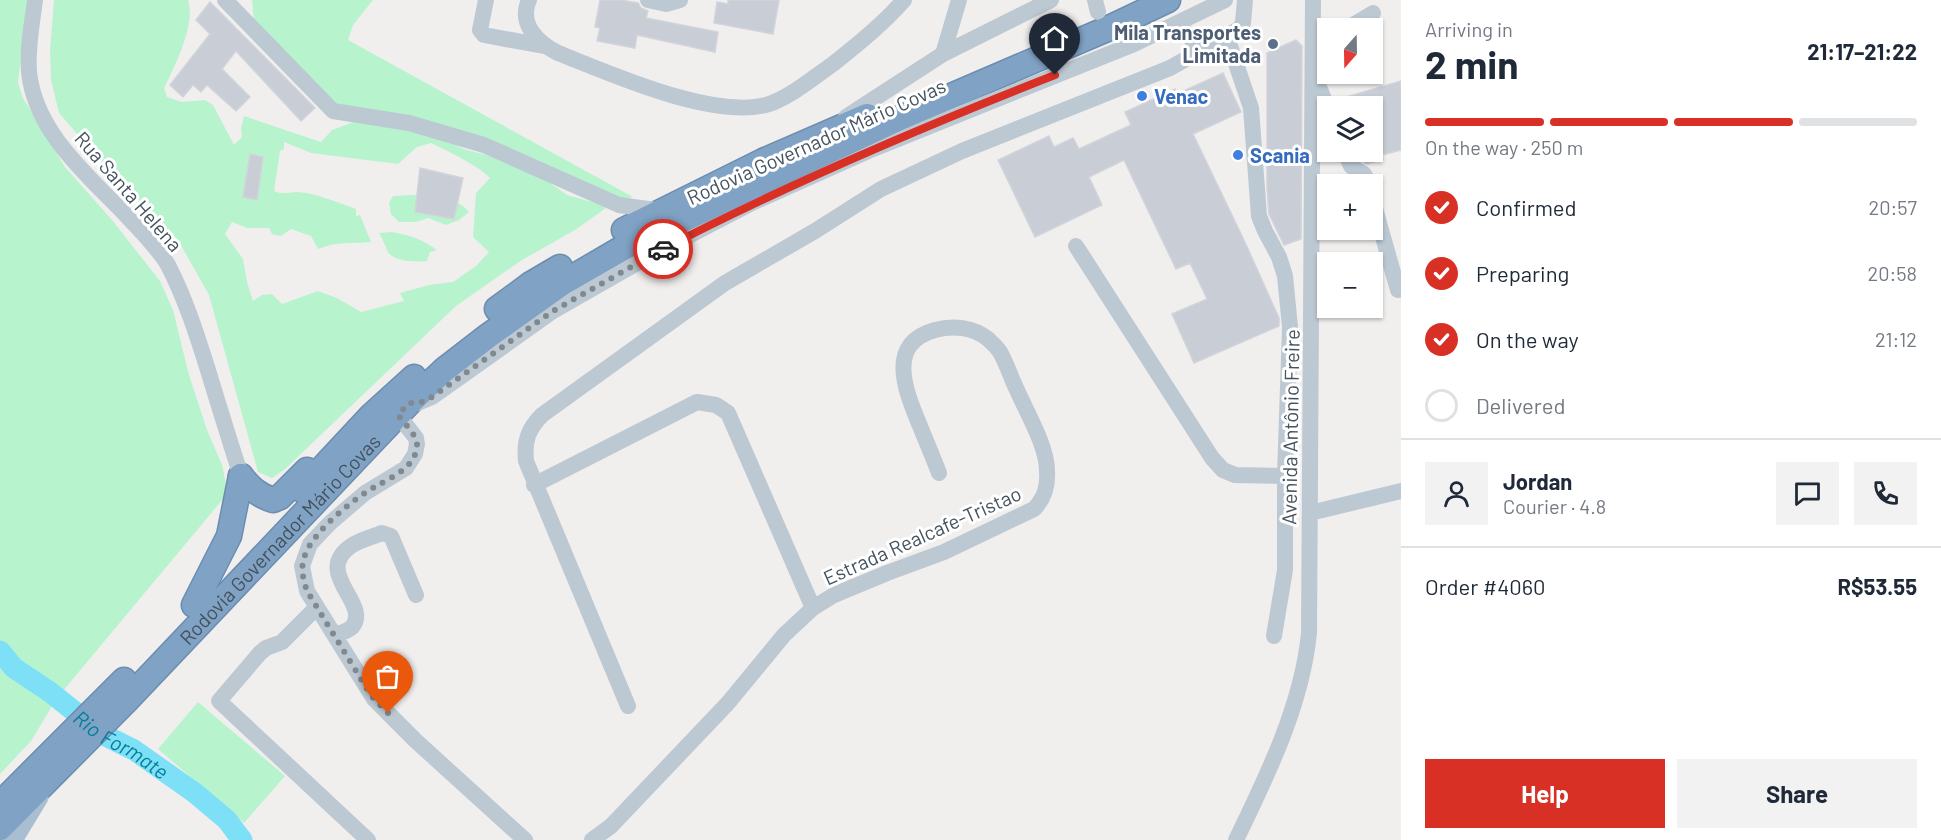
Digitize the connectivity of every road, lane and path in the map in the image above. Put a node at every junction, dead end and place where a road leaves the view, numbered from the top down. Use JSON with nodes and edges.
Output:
{"nodes":[{"id":1,"x":35,"y":0,"type":"edge"},
{"id":2,"x":225,"y":0,"type":"edge"},
{"id":3,"x":486,"y":0,"type":"edge"},
{"id":4,"x":529,"y":0,"type":"edge"},
{"id":5,"x":648,"y":0,"type":"edge"},
{"id":6,"x":680,"y":0,"type":"edge"},
{"id":7,"x":904,"y":0,"type":"edge"},
{"id":8,"x":959,"y":0,"type":"edge"},
{"id":9,"x":1051,"y":0,"type":"edge"},
{"id":10,"x":1130,"y":0,"type":"edge"},
{"id":11,"x":1168,"y":0,"type":"edge"},
{"id":12,"x":1225,"y":0,"type":"edge"},
{"id":13,"x":1245,"y":0,"type":"edge"},
{"id":14,"x":1313,"y":0,"type":"edge"},
{"id":15,"x":1373,"y":13,"type":"dead end"},
{"id":16,"x":1365,"y":18,"type":"edge"},
{"id":17,"x":1178,"y":23,"type":"junction"},
{"id":18,"x":1317,"y":26,"type":"edge"},
{"id":19,"x":1108,"y":31,"type":"dead end"},
{"id":20,"x":1227,"y":37,"type":"junction"},
{"id":21,"x":1134,"y":44,"type":"junction"},
{"id":22,"x":544,"y":46,"type":"junction"},
{"id":23,"x":1201,"y":51,"type":"junction"},
{"id":24,"x":943,"y":54,"type":"junction"},
{"id":25,"x":1317,"y":57,"type":"edge"},
{"id":26,"x":1313,"y":72,"type":"junction"},
{"id":27,"x":1323,"y":96,"type":"edge"},
{"id":28,"x":816,"y":137,"type":"junction"},
{"id":29,"x":1349,"y":162,"type":"edge"},
{"id":30,"x":1364,"y":174,"type":"edge"},
{"id":31,"x":662,"y":211,"type":"junction"},
{"id":32,"x":1383,"y":237,"type":"edge"},
{"id":33,"x":1076,"y":246,"type":"dead end"},
{"id":34,"x":1398,"y":290,"type":"dead end"},
{"id":35,"x":433,"y":360,"type":"junction"},
{"id":36,"x":403,"y":409,"type":"junction"},
{"id":37,"x":939,"y":473,"type":"dead end"},
{"id":38,"x":241,"y":476,"type":"junction"},
{"id":39,"x":1285,"y":476,"type":"junction"},
{"id":40,"x":534,"y":485,"type":"junction"},
{"id":41,"x":1401,"y":491,"type":"edge"},
{"id":42,"x":1310,"y":513,"type":"junction"},
{"id":43,"x":416,"y":595,"type":"dead end"},
{"id":44,"x":194,"y":605,"type":"junction"},
{"id":45,"x":317,"y":607,"type":"junction"},
{"id":46,"x":813,"y":608,"type":"junction"},
{"id":47,"x":335,"y":635,"type":"junction"},
{"id":48,"x":1274,"y":636,"type":"dead end"},
{"id":49,"x":123,"y":693,"type":"junction"},
{"id":50,"x":628,"y":706,"type":"dead end"},
{"id":51,"x":60,"y":755,"type":"junction"},
{"id":52,"x":47,"y":781,"type":"junction"},
{"id":53,"x":0,"y":804,"type":"edge"},
{"id":54,"x":0,"y":828,"type":"edge"},
{"id":55,"x":12,"y":840,"type":"edge"},
{"id":56,"x":368,"y":840,"type":"edge"},
{"id":57,"x":525,"y":840,"type":"edge"},
{"id":58,"x":592,"y":840,"type":"edge"},
{"id":59,"x":1236,"y":840,"type":"edge"}],
"edges":[{"from":1,"to":38,"type":"street","name":"Rua Santa Helena"},
{"from":2,"to":31,"type":"street"},
{"from":3,"to":22,"type":"street"},
{"from":4,"to":22,"type":"street"},
{"from":5,"to":6,"type":"street"},
{"from":7,"to":22,"type":"street"},
{"from":8,"to":24,"type":"street"},
{"from":9,"to":24,"type":"street"},
{"from":10,"to":28,"type":"highway","name":"Rodovia Governador Mário Covas"},
{"from":11,"to":36,"type":"highway","name":"Rodovia Governador Mário Covas"},
{"from":12,"to":17,"type":"street"},
{"from":13,"to":20,"type":"street"},
{"from":14,"to":18,"type":"street","name":"Avenida Antônio Freire"},
{"from":15,"to":16,"type":"street"},
{"from":17,"to":21,"type":"street"},
{"from":17,"to":23,"type":"street"},
{"from":19,"to":21,"type":"street"},
{"from":20,"to":23,"type":"street"},
{"from":20,"to":39,"type":"street"},
{"from":21,"to":36,"type":"street"},
{"from":23,"to":40,"type":"street"},
{"from":24,"to":28,"type":"street"},
{"from":25,"to":26,"type":"street","name":"Avenida Antônio Freire"},
{"from":26,"to":27,"type":"street"},
{"from":26,"to":42,"type":"street","name":"Avenida Antônio Freire"},
{"from":28,"to":31,"type":"highway","name":"Rodovia Governador Mário Covas"},
{"from":29,"to":30,"type":"street"},
{"from":31,"to":35,"type":"highway","name":"Rodovia Governador Mário Covas"},
{"from":32,"to":34,"type":"street"},
{"from":33,"to":39,"type":"street"},
{"from":35,"to":38,"type":"highway"},
{"from":35,"to":44,"type":"highway","name":"Rodovia Governador Mário Covas"},
{"from":36,"to":45,"type":"street"},
{"from":36,"to":49,"type":"highway","name":"Rodovia Governador Mário Covas"},
{"from":37,"to":46,"type":"street","name":"Estrada Realcafe-Tristao"},
{"from":38,"to":44,"type":"highway"},
{"from":39,"to":48,"type":"street"},
{"from":40,"to":46,"type":"street"},
{"from":40,"to":50,"type":"street"},
{"from":41,"to":42,"type":"street"},
{"from":42,"to":59,"type":"street","name":"Avenida Antônio Freire"},
{"from":43,"to":47,"type":"street"},
{"from":44,"to":49,"type":"highway","name":"Rodovia Governador Mário Covas"},
{"from":45,"to":47,"type":"street"},
{"from":45,"to":56,"type":"street"},
{"from":46,"to":58,"type":"street","name":"Estrada Realcafe-Tristao"},
{"from":47,"to":57,"type":"street"},
{"from":49,"to":51,"type":"highway","name":"Rodovia Governador Mário Covas"},
{"from":51,"to":52,"type":"highway","name":"Rodovia Governador Mário Covas"},
{"from":51,"to":53,"type":"highway","name":"Rodovia Governador Mário Covas"},
{"from":52,"to":54,"type":"highway","name":"Rodovia Governador Mário Covas"},
{"from":52,"to":55,"type":"main road"}]}
